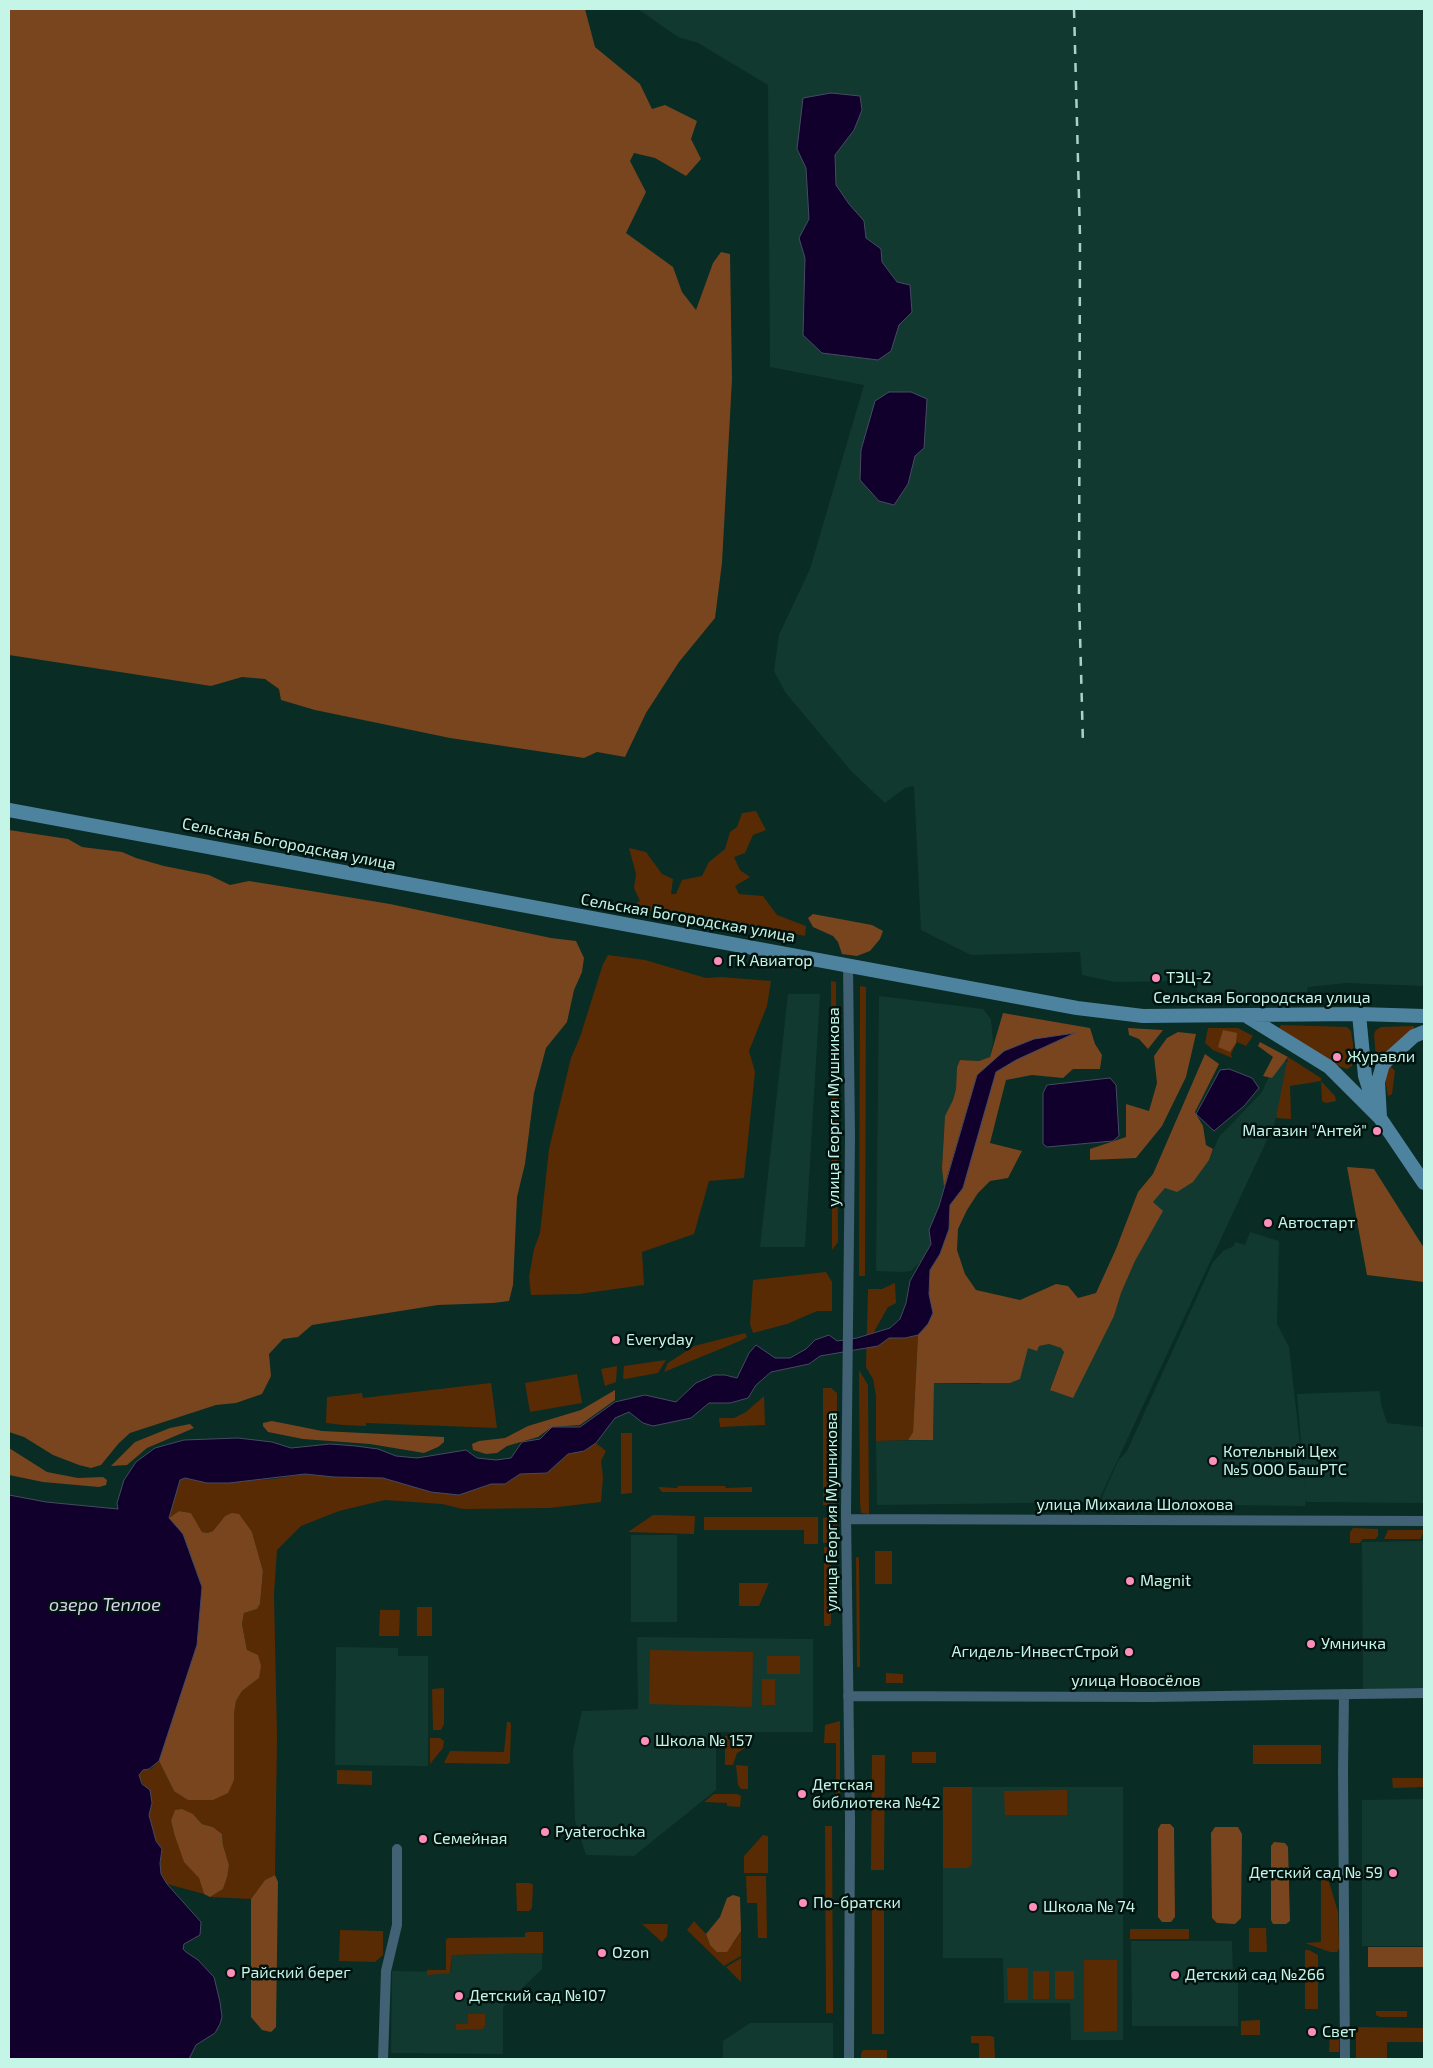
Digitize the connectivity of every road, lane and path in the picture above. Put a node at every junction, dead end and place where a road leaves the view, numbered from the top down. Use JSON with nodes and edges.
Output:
{"nodes":[{"id":1,"x":9,"y":810,"type":"edge"},
{"id":2,"x":848,"y":965,"type":"junction"},
{"id":3,"x":1360,"y":1014,"type":"junction"},
{"id":4,"x":1247,"y":1016,"type":"junction"},
{"id":5,"x":1424,"y":1016,"type":"edge"},
{"id":6,"x":1424,"y":1032,"type":"edge"},
{"id":7,"x":1380,"y":1118,"type":"junction"},
{"id":8,"x":1424,"y":1183,"type":"edge"},
{"id":9,"x":846,"y":1519,"type":"junction"},
{"id":10,"x":1424,"y":1521,"type":"edge"},
{"id":11,"x":1424,"y":1693,"type":"edge"},
{"id":12,"x":1344,"y":1694,"type":"junction"},
{"id":13,"x":848,"y":1696,"type":"junction"},
{"id":14,"x":397,"y":1849,"type":"dead end"},
{"id":15,"x":383,"y":2059,"type":"edge"},
{"id":16,"x":849,"y":2059,"type":"edge"},
{"id":17,"x":1345,"y":2059,"type":"edge"}],
"edges":[{"from":1,"to":2,"type":"main road","name":"Сельская Богородская улица"},
{"from":2,"to":4,"type":"main road","name":"Сельская Богородская улица"},
{"from":2,"to":9,"type":"street","name":"улица Георгия Мушникова"},
{"from":3,"to":4,"type":"main road","name":"Сельская Богородская улица"},
{"from":3,"to":5,"type":"main road","name":"Сельская Богородская улица"},
{"from":3,"to":7,"type":"main road"},
{"from":4,"to":7,"type":"main road"},
{"from":6,"to":7,"type":"main road"},
{"from":7,"to":8,"type":"main road"},
{"from":9,"to":10,"type":"street","name":"улица Михаила Шолохова"},
{"from":9,"to":13,"type":"street","name":"улица Георгия Мушникова"},
{"from":11,"to":12,"type":"street","name":"улица Новосёлов"},
{"from":12,"to":13,"type":"street","name":"улица Новосёлов"},
{"from":12,"to":17,"type":"street"},
{"from":13,"to":16,"type":"street","name":"улица Георгия Мушникова"},
{"from":14,"to":15,"type":"street"}]}
